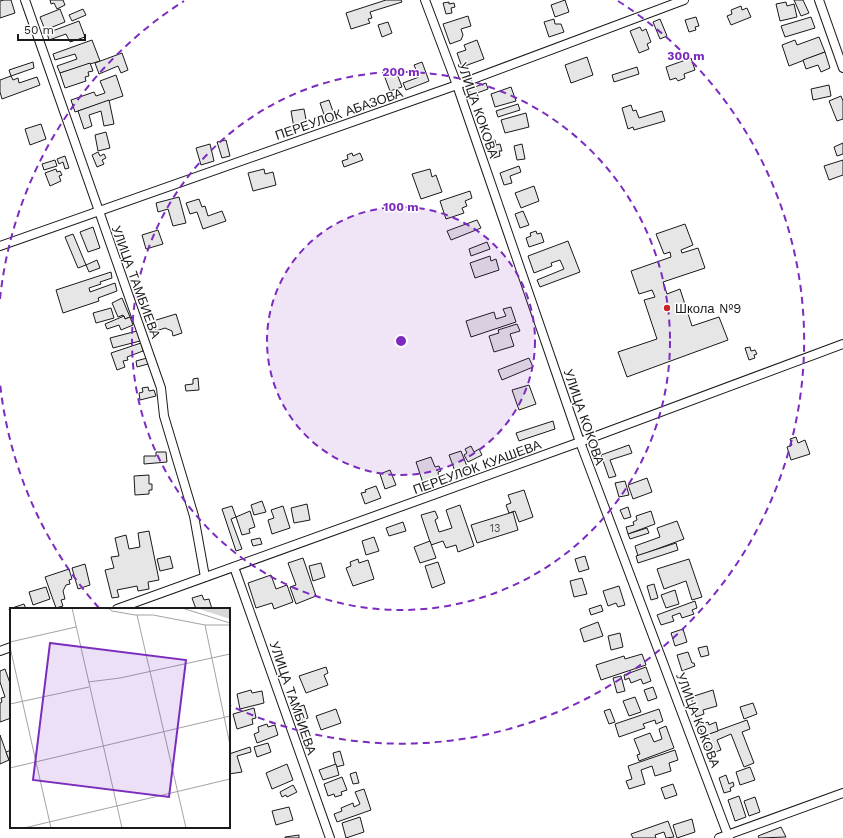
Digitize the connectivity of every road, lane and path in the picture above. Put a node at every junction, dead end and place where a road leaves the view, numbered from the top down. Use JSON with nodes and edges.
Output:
{"nodes":[{"id":1,"x":25,"y":0,"type":"edge"},
{"id":2,"x":425,"y":0,"type":"edge"},
{"id":3,"x":684,"y":0,"type":"edge"},
{"id":4,"x":819,"y":0,"type":"edge"},
{"id":5,"x":843,"y":68,"type":"edge"},
{"id":6,"x":457,"y":85,"type":"junction"},
{"id":7,"x":98,"y":211,"type":"junction"},
{"id":8,"x":0,"y":246,"type":"edge"},
{"id":9,"x":843,"y":344,"type":"edge"},
{"id":10,"x":580,"y":442,"type":"junction"},
{"id":11,"x":234,"y":567,"type":"junction"},
{"id":12,"x":205,"y":577,"type":"junction"},
{"id":13,"x":120,"y":608,"type":"edge"},
{"id":14,"x":10,"y":648,"type":"edge"},
{"id":15,"x":0,"y":652,"type":"edge"},
{"id":16,"x":843,"y":793,"type":"edge"},
{"id":17,"x":729,"y":836,"type":"edge"},
{"id":18,"x":330,"y":838,"type":"edge"},
{"id":19,"x":719,"y":838,"type":"edge"}],
"edges":[{"from":1,"to":7,"type":"street","name":"УЛИЦА ТАМБИЕВА"},
{"from":2,"to":6,"type":"street","name":"УЛИЦА КОКОВА"},
{"from":3,"to":6,"type":"street","name":"ПЕРЕУЛОК АБАЗОВА"},
{"from":4,"to":5,"type":"street"},
{"from":6,"to":7,"type":"street","name":"ПЕРЕУЛОК АБАЗОВА"},
{"from":6,"to":10,"type":"street","name":"УЛИЦА КОКОВА"},
{"from":7,"to":8,"type":"street","name":"ПЕРЕУЛОК АБАЗОВА"},
{"from":7,"to":12,"type":"street","name":"УЛИЦА ТАМБИЕВА"},
{"from":9,"to":10,"type":"street","name":"ПЕРЕУЛОК КУАШЕВА"},
{"from":10,"to":11,"type":"street","name":"ПЕРЕУЛОК КУАШЕВА"},
{"from":10,"to":17,"type":"street","name":"УЛИЦА КОКОВА"},
{"from":11,"to":12,"type":"street","name":"ПЕРЕУЛОК КУАШЕВА"},
{"from":11,"to":18,"type":"street","name":"УЛИЦА ТАМБИЕВА"},
{"from":12,"to":13,"type":"street","name":"ПЕРЕУЛОК КУАШЕВА"},
{"from":14,"to":15,"type":"street"},
{"from":16,"to":17,"type":"street"},
{"from":17,"to":19,"type":"street"}]}
